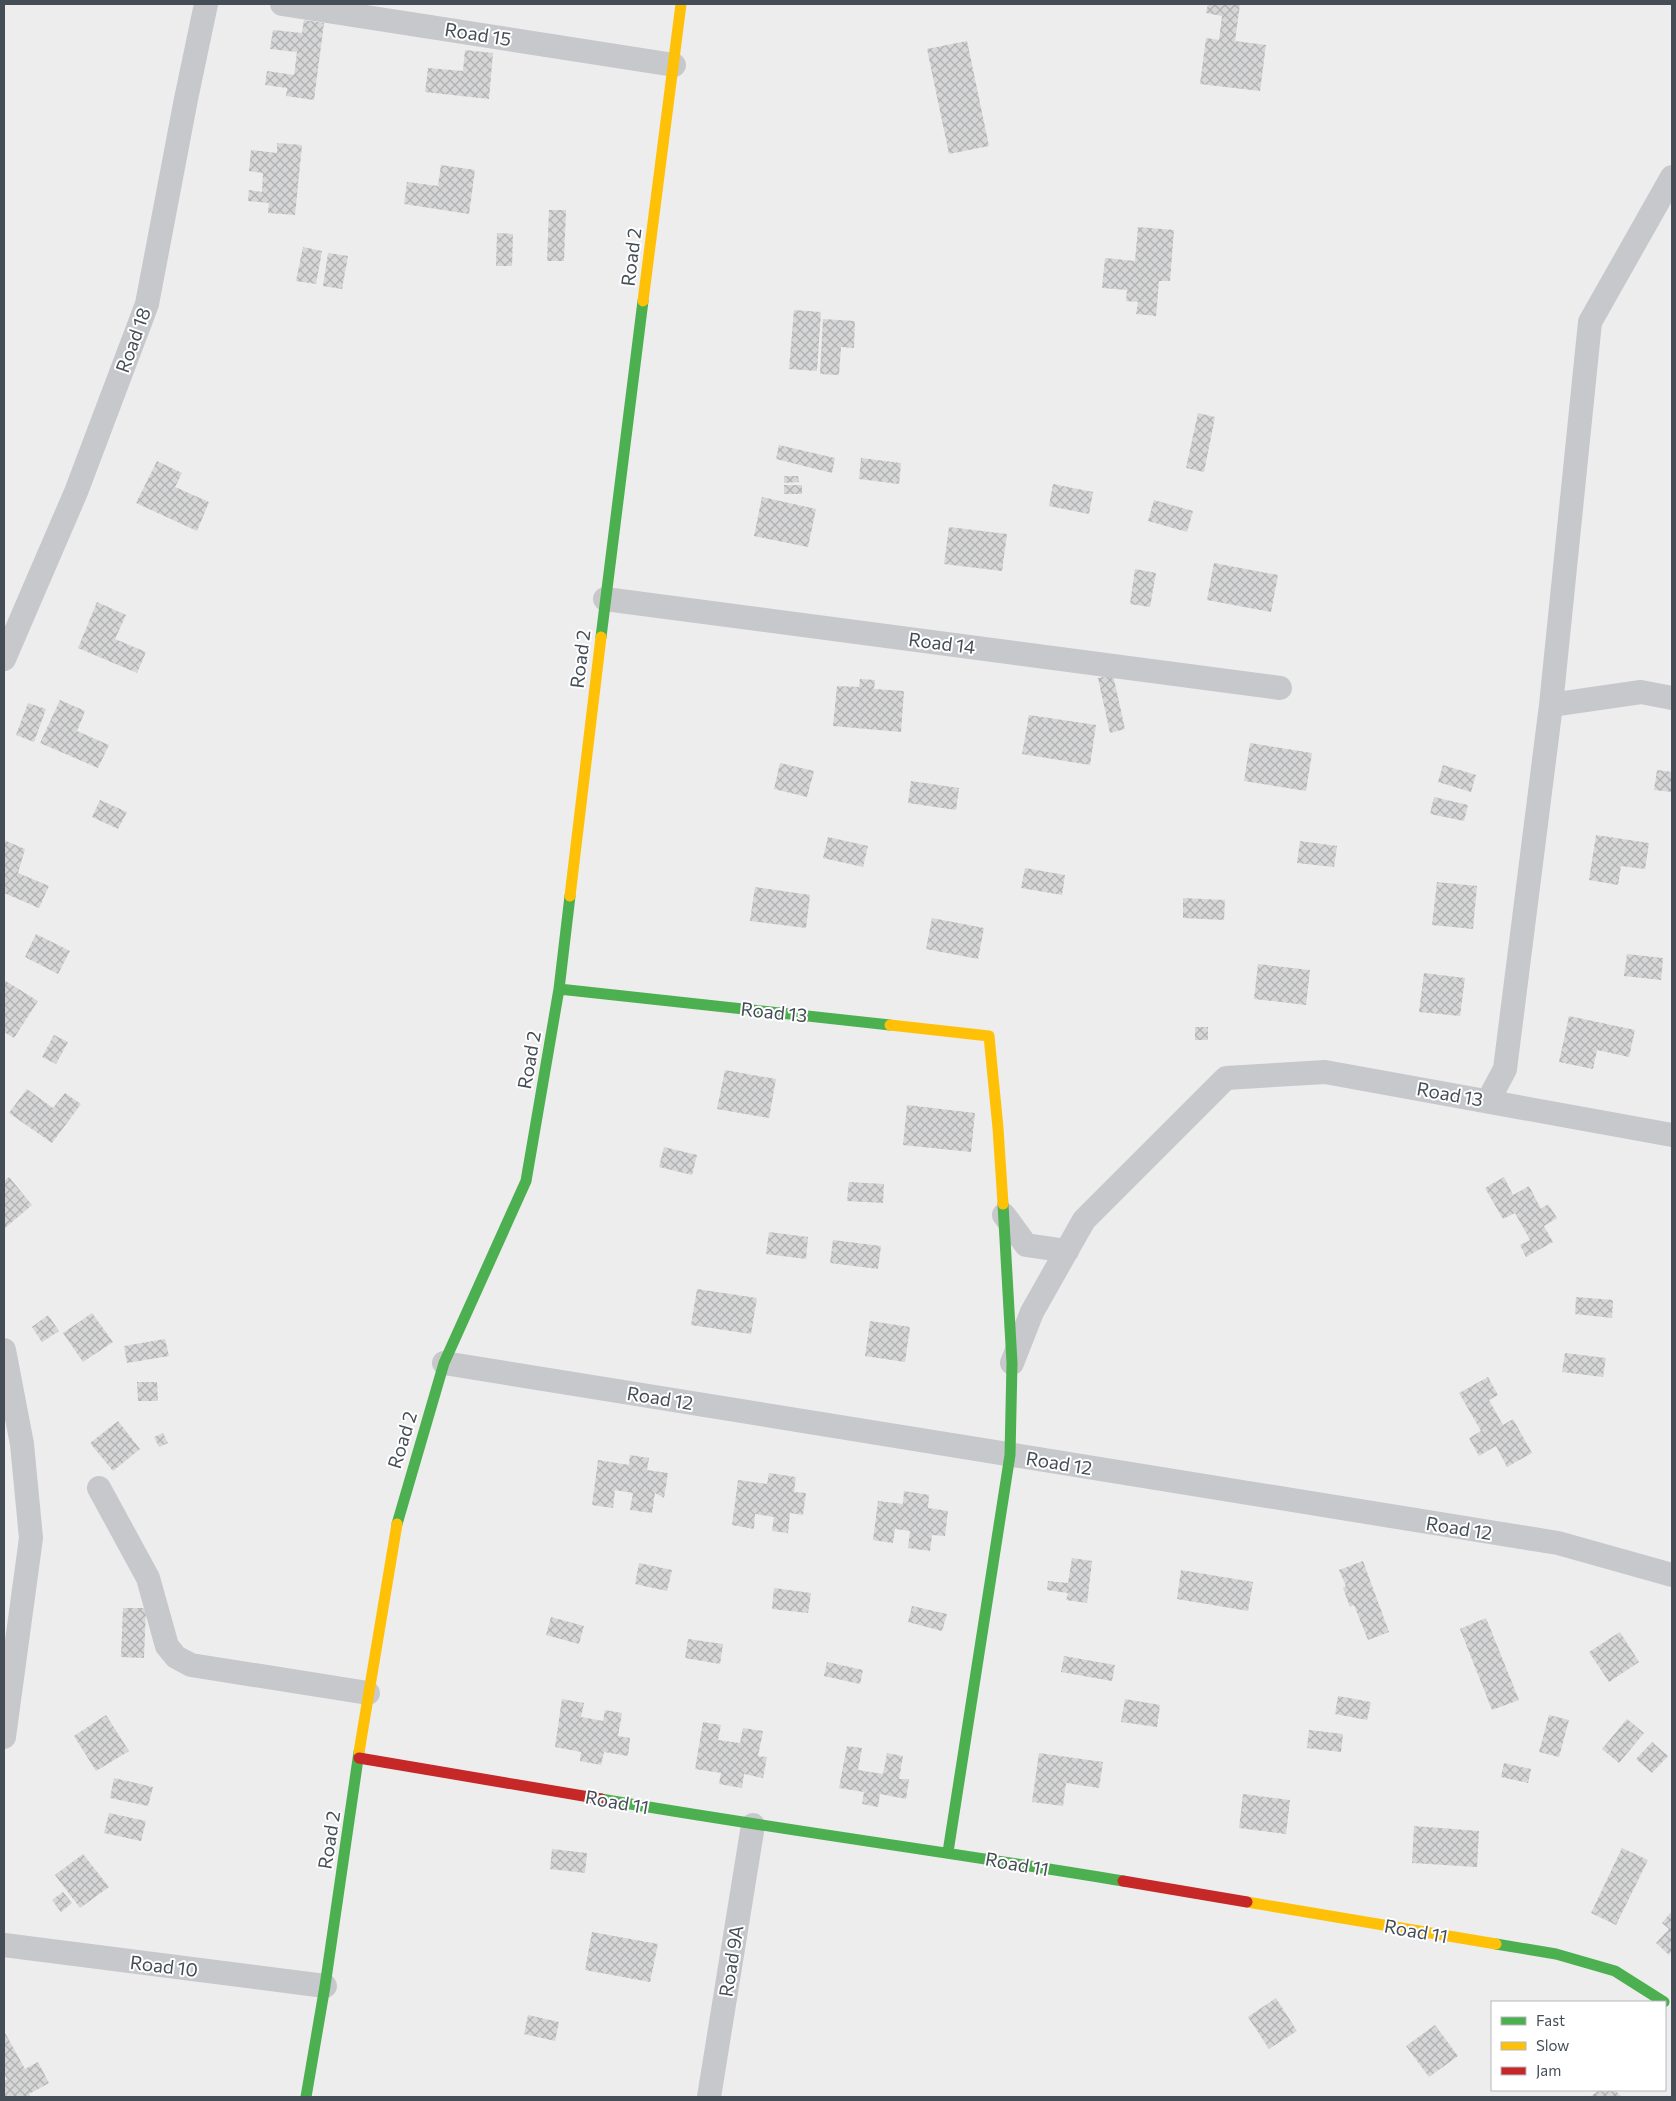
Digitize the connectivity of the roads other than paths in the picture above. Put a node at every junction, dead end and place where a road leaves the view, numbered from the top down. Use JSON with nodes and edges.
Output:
{"nodes":[{"id":1,"x":206,"y":4,"type":"edge"},
{"id":2,"x":282,"y":4,"type":"edge"},
{"id":3,"x":681,"y":4,"type":"edge"},
{"id":4,"x":674,"y":64,"type":"junction"},
{"id":5,"x":1672,"y":177,"type":"edge"},
{"id":6,"x":605,"y":599,"type":"junction"},
{"id":7,"x":4,"y":659,"type":"edge"},
{"id":8,"x":1280,"y":688,"type":"dead end"},
{"id":9,"x":1672,"y":698,"type":"edge"},
{"id":10,"x":1551,"y":705,"type":"junction"},
{"id":11,"x":559,"y":989,"type":"junction"},
{"id":12,"x":1488,"y":1101,"type":"junction"},
{"id":13,"x":1672,"y":1135,"type":"edge"},
{"id":14,"x":1004,"y":1215,"type":"junction"},
{"id":15,"x":1067,"y":1251,"type":"junction"},
{"id":16,"x":4,"y":1350,"type":"edge"},
{"id":17,"x":444,"y":1363,"type":"junction"},
{"id":18,"x":1012,"y":1363,"type":"junction"},
{"id":19,"x":1010,"y":1455,"type":"junction"},
{"id":20,"x":99,"y":1488,"type":"dead end"},
{"id":21,"x":1672,"y":1575,"type":"edge"},
{"id":22,"x":368,"y":1693,"type":"junction"},
{"id":23,"x":4,"y":1738,"type":"edge"},
{"id":24,"x":359,"y":1758,"type":"junction"},
{"id":25,"x":753,"y":1826,"type":"junction"},
{"id":26,"x":948,"y":1852,"type":"junction"},
{"id":27,"x":4,"y":1946,"type":"edge"},
{"id":28,"x":325,"y":1986,"type":"junction"},
{"id":29,"x":1663,"y":2001,"type":"edge"},
{"id":30,"x":306,"y":2097,"type":"edge"},
{"id":31,"x":709,"y":2097,"type":"edge"}],
"edges":[{"from":1,"to":7,"type":"street","name":"Road 18"},
{"from":2,"to":4,"type":"street","name":"Road 15"},
{"from":3,"to":4,"type":"street","name":"Road 2"},
{"from":4,"to":6,"type":"street","name":"Road 2"},
{"from":5,"to":10,"type":"street"},
{"from":6,"to":8,"type":"street","name":"Road 14"},
{"from":6,"to":11,"type":"street","name":"Road 2"},
{"from":9,"to":10,"type":"street"},
{"from":10,"to":12,"type":"street"},
{"from":11,"to":14,"type":"street","name":"Road 13"},
{"from":11,"to":17,"type":"street","name":"Road 2"},
{"from":12,"to":13,"type":"street","name":"Road 13"},
{"from":12,"to":15,"type":"street","name":"Road 13"},
{"from":14,"to":15,"type":"street"},
{"from":14,"to":18,"type":"street"},
{"from":15,"to":18,"type":"street"},
{"from":16,"to":23,"type":"street"},
{"from":17,"to":19,"type":"street","name":"Road 12"},
{"from":17,"to":22,"type":"street","name":"Road 2"},
{"from":18,"to":19,"type":"street"},
{"from":19,"to":21,"type":"street","name":"Road 12"},
{"from":19,"to":26,"type":"street"},
{"from":20,"to":22,"type":"street"},
{"from":22,"to":24,"type":"street","name":"Road 2"},
{"from":24,"to":25,"type":"street","name":"Road 11"},
{"from":24,"to":28,"type":"street","name":"Road 2"},
{"from":25,"to":26,"type":"street","name":"Road 11"},
{"from":25,"to":31,"type":"street","name":"Road 9A"},
{"from":26,"to":29,"type":"street","name":"Road 11"},
{"from":27,"to":28,"type":"street","name":"Road 10"},
{"from":28,"to":30,"type":"street","name":"Road 2"}]}
